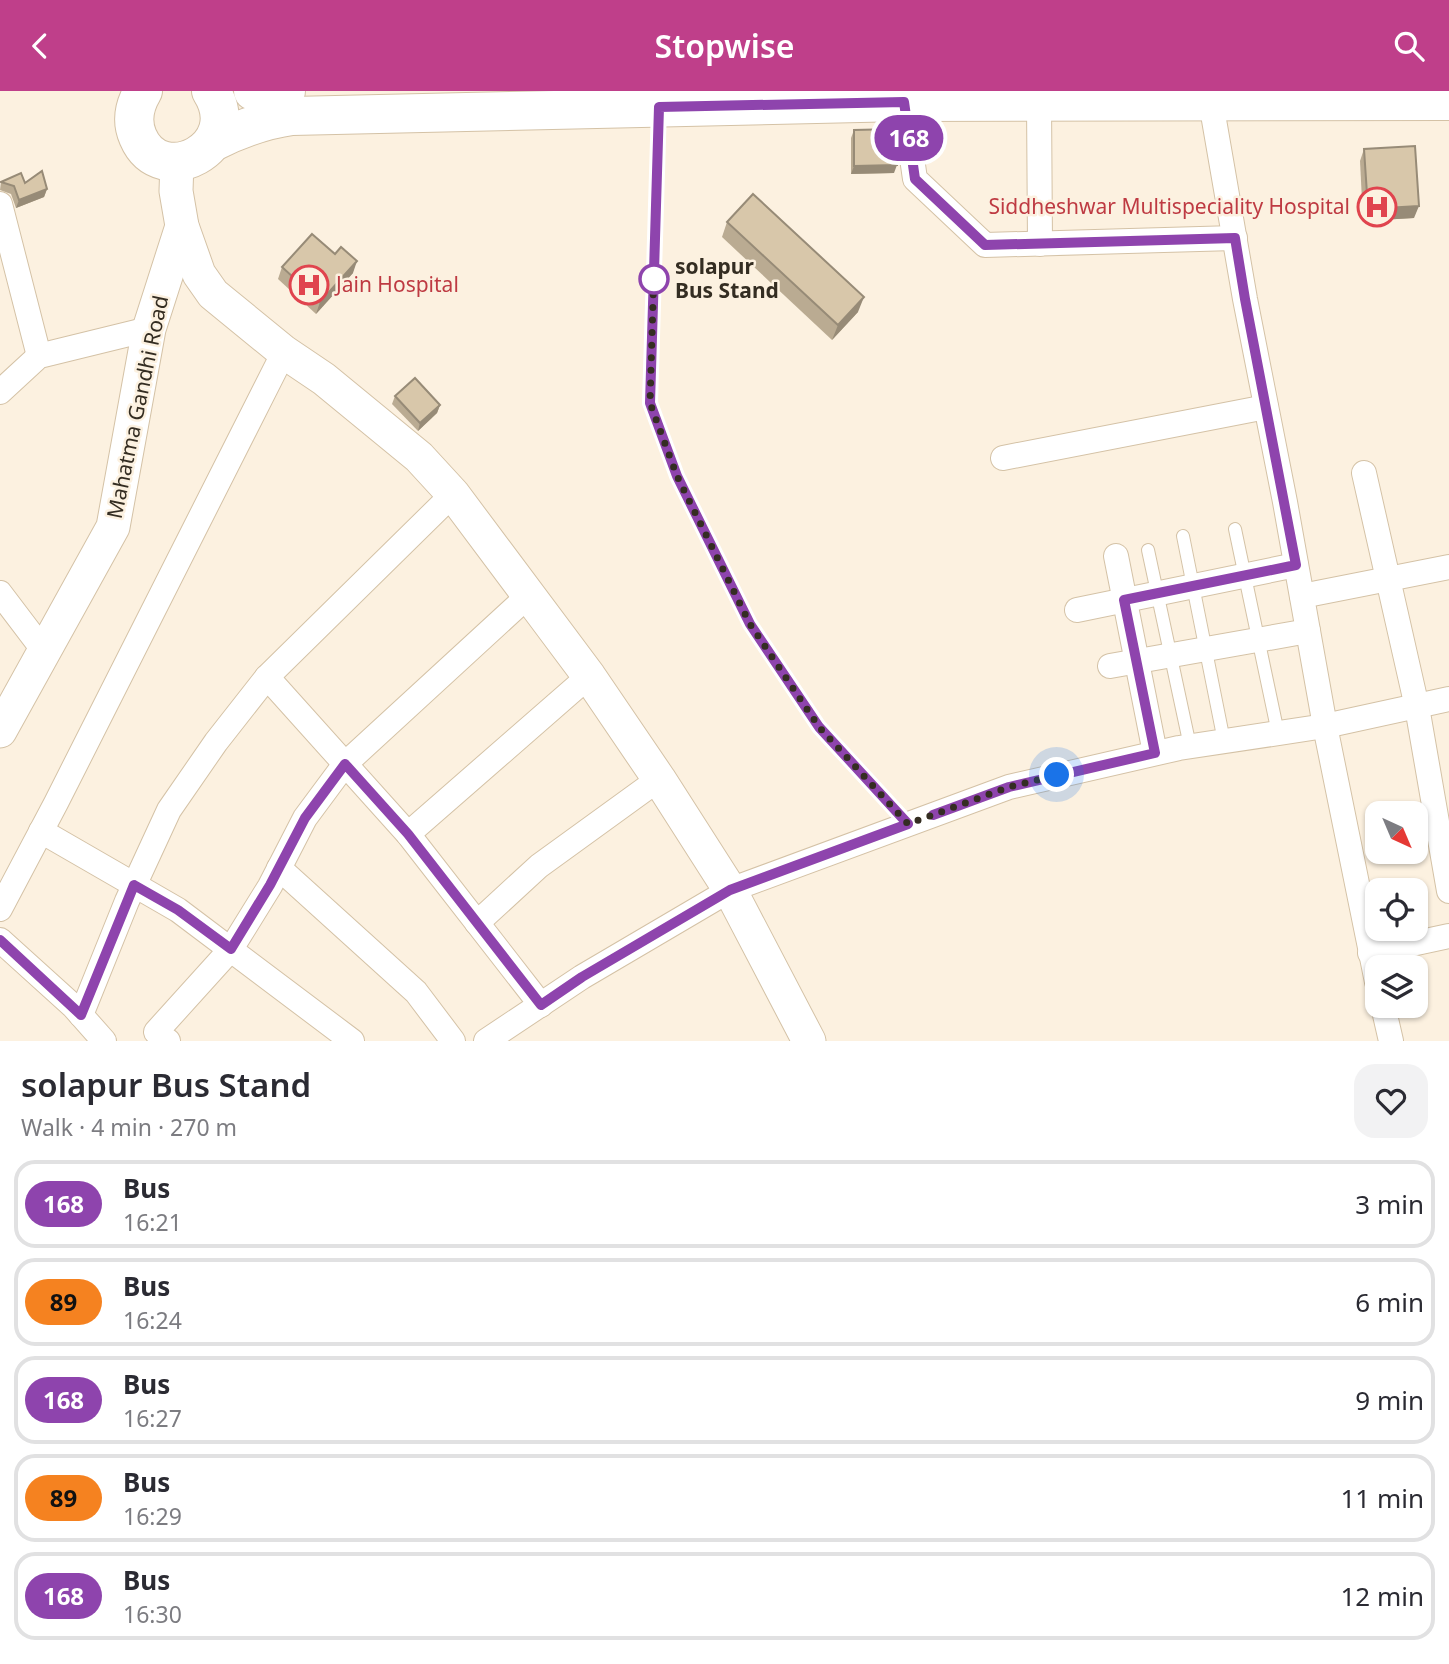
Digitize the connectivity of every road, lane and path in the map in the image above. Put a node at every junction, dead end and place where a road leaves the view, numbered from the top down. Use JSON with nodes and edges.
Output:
{"nodes":[{"id":1,"x":211,"y":91,"type":"edge"},
{"id":2,"x":253,"y":91,"type":"edge"},
{"id":3,"x":286,"y":91,"type":"edge"},
{"id":4,"x":141,"y":92,"type":"edge"},
{"id":5,"x":1209,"y":97,"type":"edge"},
{"id":6,"x":1267,"y":97,"type":"edge"},
{"id":7,"x":1449,"y":101,"type":"edge"},
{"id":8,"x":904,"y":102,"type":"junction"},
{"id":9,"x":1039,"y":102,"type":"junction"},
{"id":10,"x":659,"y":107,"type":"junction"},
{"id":11,"x":213,"y":142,"type":"junction"},
{"id":12,"x":177,"y":162,"type":"junction"},
{"id":13,"x":0,"y":204,"type":"edge"},
{"id":14,"x":182,"y":226,"type":"junction"},
{"id":15,"x":1235,"y":238,"type":"junction"},
{"id":16,"x":1040,"y":244,"type":"junction"},
{"id":17,"x":149,"y":329,"type":"junction"},
{"id":18,"x":284,"y":352,"type":"junction"},
{"id":19,"x":39,"y":356,"type":"junction"},
{"id":20,"x":0,"y":392,"type":"edge"},
{"id":21,"x":1266,"y":407,"type":"junction"},
{"id":22,"x":1003,"y":458,"type":"dead end"},
{"id":23,"x":1364,"y":473,"type":"dead end"},
{"id":24,"x":453,"y":494,"type":"junction"},
{"id":25,"x":1235,"y":529,"type":"dead end"},
{"id":26,"x":1183,"y":535,"type":"dead end"},
{"id":27,"x":1148,"y":549,"type":"dead end"},
{"id":28,"x":1116,"y":556,"type":"dead end"},
{"id":29,"x":1296,"y":565,"type":"junction"},
{"id":30,"x":1449,"y":566,"type":"edge"},
{"id":31,"x":1245,"y":576,"type":"junction"},
{"id":32,"x":1387,"y":579,"type":"junction"},
{"id":33,"x":1193,"y":586,"type":"junction"},
{"id":34,"x":1157,"y":593,"type":"junction"},
{"id":35,"x":529,"y":594,"type":"junction"},
{"id":36,"x":1302,"y":596,"type":"junction"},
{"id":37,"x":2,"y":598,"type":"edge"},
{"id":38,"x":1124,"y":600,"type":"junction"},
{"id":39,"x":1077,"y":610,"type":"dead end"},
{"id":40,"x":1308,"y":631,"type":"junction"},
{"id":41,"x":1259,"y":640,"type":"junction"},
{"id":42,"x":1206,"y":650,"type":"junction"},
{"id":43,"x":44,"y":651,"type":"junction"},
{"id":44,"x":1170,"y":656,"type":"junction"},
{"id":45,"x":1136,"y":661,"type":"junction"},
{"id":46,"x":1110,"y":666,"type":"dead end"},
{"id":47,"x":589,"y":676,"type":"junction"},
{"id":48,"x":267,"y":677,"type":"junction"},
{"id":49,"x":1449,"y":699,"type":"edge"},
{"id":50,"x":1417,"y":707,"type":"junction"},
{"id":51,"x":1325,"y":726,"type":"junction"},
{"id":52,"x":0,"y":731,"type":"edge"},
{"id":53,"x":1278,"y":733,"type":"junction"},
{"id":54,"x":1224,"y":741,"type":"junction"},
{"id":55,"x":1190,"y":746,"type":"junction"},
{"id":56,"x":1155,"y":753,"type":"junction"},
{"id":57,"x":345,"y":764,"type":"junction"},
{"id":58,"x":659,"y":779,"type":"junction"},
{"id":59,"x":908,"y":824,"type":"junction"},
{"id":60,"x":41,"y":831,"type":"junction"},
{"id":61,"x":408,"y":834,"type":"junction"},
{"id":62,"x":279,"y":868,"type":"junction"},
{"id":63,"x":134,"y":885,"type":"junction"},
{"id":64,"x":730,"y":890,"type":"junction"},
{"id":65,"x":1449,"y":891,"type":"edge"},
{"id":66,"x":0,"y":909,"type":"edge"},
{"id":67,"x":477,"y":923,"type":"junction"},
{"id":68,"x":1449,"y":936,"type":"edge"},
{"id":69,"x":0,"y":940,"type":"edge"},
{"id":70,"x":231,"y":949,"type":"junction"},
{"id":71,"x":1370,"y":953,"type":"joint"},
{"id":72,"x":541,"y":1005,"type":"junction"},
{"id":73,"x":81,"y":1015,"type":"junction"},
{"id":74,"x":1386,"y":1018,"type":"edge"},
{"id":75,"x":349,"y":1040,"type":"edge"},
{"id":76,"x":104,"y":1041,"type":"edge"},
{"id":77,"x":168,"y":1041,"type":"edge"},
{"id":78,"x":453,"y":1041,"type":"edge"},
{"id":79,"x":486,"y":1041,"type":"edge"},
{"id":80,"x":809,"y":1041,"type":"edge"},
{"id":81,"x":1391,"y":1041,"type":"edge"}],
"edges":[{"from":1,"to":11,"type":"main road"},
{"from":2,"to":3,"type":"main road"},
{"from":4,"to":12,"type":"main road"},
{"from":5,"to":6,"type":"main road"},
{"from":5,"to":9,"type":"main road"},
{"from":5,"to":15,"type":"street"},
{"from":6,"to":7,"type":"main road"},
{"from":8,"to":9,"type":"main road"},
{"from":8,"to":10,"type":"main road"},
{"from":8,"to":16,"type":"street"},
{"from":9,"to":16,"type":"street"},
{"from":10,"to":11,"type":"main road"},
{"from":10,"to":59,"type":"lane"},
{"from":11,"to":12,"type":"main road"},
{"from":12,"to":14,"type":"main road"},
{"from":13,"to":19,"type":"street"},
{"from":14,"to":17,"type":"main road","name":"Mahatma Gandhi Road"},
{"from":14,"to":18,"type":"main road"},
{"from":15,"to":16,"type":"street"},
{"from":15,"to":21,"type":"street"},
{"from":17,"to":19,"type":"street"},
{"from":17,"to":43,"type":"main road","name":"Mahatma Gandhi Road"},
{"from":18,"to":24,"type":"main road"},
{"from":18,"to":60,"type":"street"},
{"from":19,"to":20,"type":"street"},
{"from":21,"to":22,"type":"street"},
{"from":21,"to":29,"type":"street"},
{"from":23,"to":32,"type":"street"},
{"from":24,"to":35,"type":"main road"},
{"from":24,"to":48,"type":"street"},
{"from":25,"to":31,"type":"lane"},
{"from":26,"to":33,"type":"lane"},
{"from":27,"to":34,"type":"lane"},
{"from":28,"to":38,"type":"street"},
{"from":29,"to":31,"type":"street"},
{"from":29,"to":36,"type":"street"},
{"from":30,"to":32,"type":"street"},
{"from":31,"to":33,"type":"street"},
{"from":31,"to":41,"type":"lane"},
{"from":32,"to":36,"type":"street"},
{"from":32,"to":50,"type":"street"},
{"from":33,"to":34,"type":"street"},
{"from":33,"to":42,"type":"lane"},
{"from":34,"to":38,"type":"street"},
{"from":34,"to":44,"type":"lane"},
{"from":35,"to":47,"type":"main road"},
{"from":35,"to":57,"type":"street"},
{"from":36,"to":40,"type":"street"},
{"from":37,"to":43,"type":"street"},
{"from":38,"to":39,"type":"street"},
{"from":38,"to":45,"type":"street"},
{"from":40,"to":41,"type":"street"},
{"from":40,"to":51,"type":"street"},
{"from":41,"to":42,"type":"street"},
{"from":41,"to":53,"type":"lane"},
{"from":42,"to":44,"type":"street"},
{"from":42,"to":54,"type":"lane"},
{"from":43,"to":52,"type":"main road","name":"Mahatma Gandhi Road"},
{"from":44,"to":45,"type":"street"},
{"from":44,"to":55,"type":"lane"},
{"from":45,"to":46,"type":"street"},
{"from":45,"to":56,"type":"street"},
{"from":47,"to":58,"type":"main road"},
{"from":47,"to":61,"type":"street"},
{"from":48,"to":57,"type":"street"},
{"from":48,"to":63,"type":"street"},
{"from":49,"to":50,"type":"street"},
{"from":50,"to":51,"type":"street"},
{"from":50,"to":65,"type":"street"},
{"from":51,"to":53,"type":"street"},
{"from":51,"to":71,"type":"street"},
{"from":53,"to":54,"type":"street"},
{"from":54,"to":55,"type":"street"},
{"from":55,"to":56,"type":"street"},
{"from":56,"to":59,"type":"street"},
{"from":57,"to":61,"type":"street"},
{"from":57,"to":62,"type":"street"},
{"from":58,"to":64,"type":"main road"},
{"from":58,"to":67,"type":"street"},
{"from":59,"to":64,"type":"street"},
{"from":60,"to":63,"type":"street"},
{"from":60,"to":66,"type":"street"},
{"from":61,"to":67,"type":"street"},
{"from":62,"to":70,"type":"street"},
{"from":62,"to":78,"type":"street"},
{"from":63,"to":70,"type":"street"},
{"from":63,"to":73,"type":"street"},
{"from":64,"to":72,"type":"street"},
{"from":64,"to":80,"type":"main road"},
{"from":67,"to":72,"type":"street"},
{"from":68,"to":71,"type":"street"},
{"from":69,"to":73,"type":"street"},
{"from":70,"to":75,"type":"street"},
{"from":70,"to":77,"type":"street"},
{"from":72,"to":79,"type":"street"},
{"from":73,"to":76,"type":"street"},
{"from":74,"to":81,"type":"street"}]}
